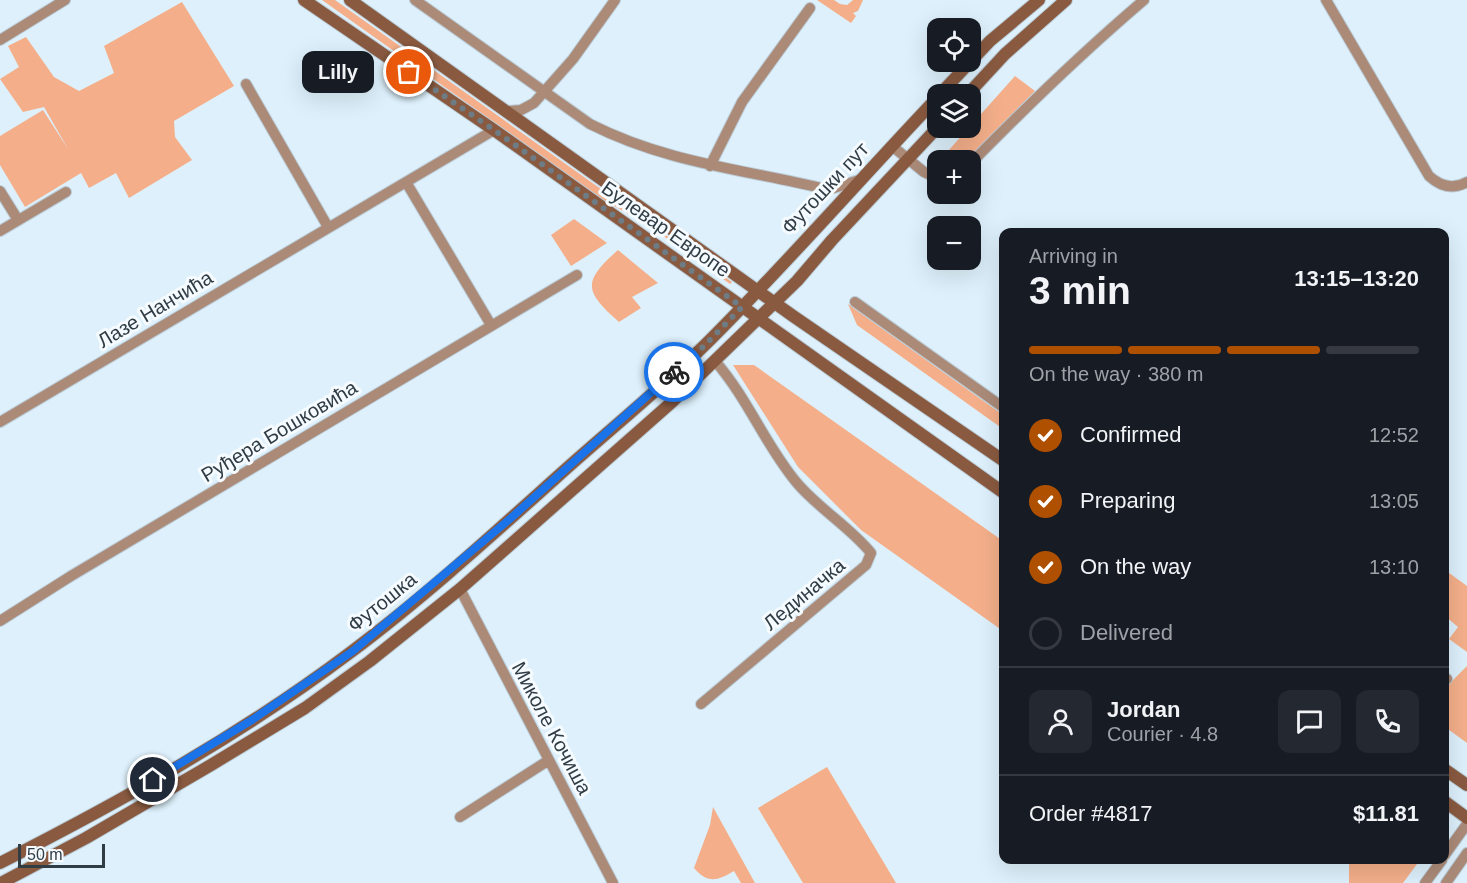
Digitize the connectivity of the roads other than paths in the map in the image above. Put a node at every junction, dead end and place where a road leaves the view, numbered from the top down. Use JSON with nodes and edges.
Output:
{"nodes":[{"id":1,"x":65,"y":0,"type":"edge"},
{"id":2,"x":304,"y":0,"type":"edge"},
{"id":3,"x":350,"y":0,"type":"edge"},
{"id":4,"x":415,"y":0,"type":"edge"},
{"id":5,"x":615,"y":0,"type":"edge"},
{"id":6,"x":1039,"y":0,"type":"edge"},
{"id":7,"x":1066,"y":0,"type":"edge"},
{"id":8,"x":1144,"y":0,"type":"edge"},
{"id":9,"x":1326,"y":0,"type":"edge"},
{"id":10,"x":810,"y":8,"type":"dead end"},
{"id":11,"x":0,"y":40,"type":"edge"},
{"id":12,"x":246,"y":84,"type":"dead end"},
{"id":13,"x":950,"y":84,"type":"edge"},
{"id":14,"x":977,"y":84,"type":"edge"},
{"id":15,"x":544,"y":92,"type":"junction"},
{"id":16,"x":534,"y":103,"type":"junction"},
{"id":17,"x":927,"y":109,"type":"edge"},
{"id":18,"x":508,"y":111,"type":"junction"},
{"id":19,"x":494,"y":130,"type":"junction"},
{"id":20,"x":539,"y":133,"type":"junction"},
{"id":21,"x":928,"y":138,"type":"edge"},
{"id":22,"x":892,"y":146,"type":"junction"},
{"id":23,"x":981,"y":153,"type":"edge"},
{"id":24,"x":909,"y":158,"type":"junction"},
{"id":25,"x":710,"y":166,"type":"junction"},
{"id":26,"x":927,"y":173,"type":"edge"},
{"id":27,"x":859,"y":180,"type":"junction"},
{"id":28,"x":406,"y":182,"type":"junction"},
{"id":29,"x":1467,"y":182,"type":"edge"},
{"id":30,"x":821,"y":188,"type":"junction"},
{"id":31,"x":0,"y":191,"type":"edge"},
{"id":32,"x":66,"y":192,"type":"dead end"},
{"id":33,"x":829,"y":213,"type":"junction"},
{"id":34,"x":18,"y":220,"type":"junction"},
{"id":35,"x":328,"y":227,"type":"junction"},
{"id":36,"x":0,"y":231,"type":"edge"},
{"id":37,"x":577,"y":275,"type":"dead end"},
{"id":38,"x":757,"y":290,"type":"junction"},
{"id":39,"x":855,"y":302,"type":"dead end"},
{"id":40,"x":775,"y":303,"type":"junction"},
{"id":41,"x":742,"y":307,"type":"junction"},
{"id":42,"x":758,"y":319,"type":"junction"},
{"id":43,"x":491,"y":325,"type":"junction"},
{"id":44,"x":715,"y":361,"type":"junction"},
{"id":45,"x":999,"y":404,"type":"edge"},
{"id":46,"x":0,"y":422,"type":"edge"},
{"id":47,"x":999,"y":458,"type":"edge"},
{"id":48,"x":999,"y":489,"type":"edge"},
{"id":49,"x":460,"y":589,"type":"junction"},
{"id":50,"x":0,"y":621,"type":"edge"},
{"id":51,"x":701,"y":704,"type":"dead end"},
{"id":52,"x":549,"y":760,"type":"junction"},
{"id":53,"x":1449,"y":772,"type":"edge"},
{"id":54,"x":1467,"y":785,"type":"edge"},
{"id":55,"x":1449,"y":805,"type":"edge"},
{"id":56,"x":460,"y":816,"type":"dead end"},
{"id":57,"x":1467,"y":818,"type":"edge"},
{"id":58,"x":1467,"y":824,"type":"edge"},
{"id":59,"x":1449,"y":850,"type":"edge"},
{"id":60,"x":1467,"y":854,"type":"edge"},
{"id":61,"x":0,"y":863,"type":"edge"},
{"id":62,"x":1439,"y":864,"type":"edge"},
{"id":63,"x":1,"y":883,"type":"edge"},
{"id":64,"x":613,"y":883,"type":"edge"},
{"id":65,"x":1425,"y":883,"type":"edge"},
{"id":66,"x":1446,"y":883,"type":"edge"}],
"edges":[{"from":1,"to":11,"type":"street"},
{"from":2,"to":19,"type":"main road","name":"Булевар Европе"},
{"from":3,"to":18,"type":"main road","name":"Булевар Европе"},
{"from":4,"to":15,"type":"street"},
{"from":5,"to":15,"type":"street"},
{"from":6,"to":13,"type":"main road","name":"Футошки пут"},
{"from":7,"to":14,"type":"main road"},
{"from":8,"to":23,"type":"street"},
{"from":9,"to":29,"type":"street"},
{"from":10,"to":25,"type":"street"},
{"from":12,"to":35,"type":"street"},
{"from":15,"to":16,"type":"street"},
{"from":15,"to":25,"type":"street"},
{"from":16,"to":18,"type":"street"},
{"from":16,"to":20,"type":"street"},
{"from":17,"to":22,"type":"main road","name":"Футошки пут"},
{"from":18,"to":20,"type":"main road","name":"Булевар Европе"},
{"from":19,"to":28,"type":"street","name":"Лазе Нанчића"},
{"from":19,"to":41,"type":"main road","name":"Булевар Европе"},
{"from":20,"to":38,"type":"main road","name":"Булевар Европе"},
{"from":21,"to":24,"type":"main road","name":"Футошки пут"},
{"from":22,"to":24,"type":"street"},
{"from":22,"to":27,"type":"main road","name":"Футошки пут"},
{"from":24,"to":26,"type":"street"},
{"from":24,"to":40,"type":"main road","name":"Футошки пут"},
{"from":25,"to":30,"type":"street"},
{"from":27,"to":30,"type":"street"},
{"from":27,"to":33,"type":"main road","name":"Футошки пут"},
{"from":28,"to":35,"type":"street","name":"Лазе Нанчића"},
{"from":28,"to":43,"type":"street"},
{"from":30,"to":33,"type":"street"},
{"from":31,"to":34,"type":"street"},
{"from":32,"to":34,"type":"street"},
{"from":33,"to":38,"type":"main road","name":"Футошки пут"},
{"from":34,"to":36,"type":"street"},
{"from":35,"to":46,"type":"street","name":"Лазе Нанчића"},
{"from":37,"to":43,"type":"street","name":"Руђера Бошковића"},
{"from":38,"to":40,"type":"main road","name":"Булевар Европе"},
{"from":38,"to":41,"type":"main road","name":"Футошки пут"},
{"from":39,"to":45,"type":"street"},
{"from":40,"to":42,"type":"main road","name":"Футошка"},
{"from":40,"to":47,"type":"main road","name":"Булевар Европе"},
{"from":41,"to":42,"type":"main road","name":"Булевар Европе"},
{"from":41,"to":61,"type":"main road","name":"Футошка"},
{"from":42,"to":44,"type":"main road","name":"Футошка"},
{"from":42,"to":48,"type":"main road","name":"Булевар Европе"},
{"from":43,"to":50,"type":"street","name":"Руђера Бошковића"},
{"from":44,"to":49,"type":"main road","name":"Футошка"},
{"from":44,"to":51,"type":"street","name":"Лединачка"},
{"from":49,"to":52,"type":"street","name":"Миколе Кочиша"},
{"from":49,"to":63,"type":"main road","name":"Футошка"},
{"from":52,"to":56,"type":"street"},
{"from":52,"to":64,"type":"street","name":"Миколе Кочиша"},
{"from":53,"to":54,"type":"main road"},
{"from":55,"to":57,"type":"main road"},
{"from":58,"to":59,"type":"street"},
{"from":60,"to":66,"type":"street"},
{"from":62,"to":65,"type":"street"}]}
